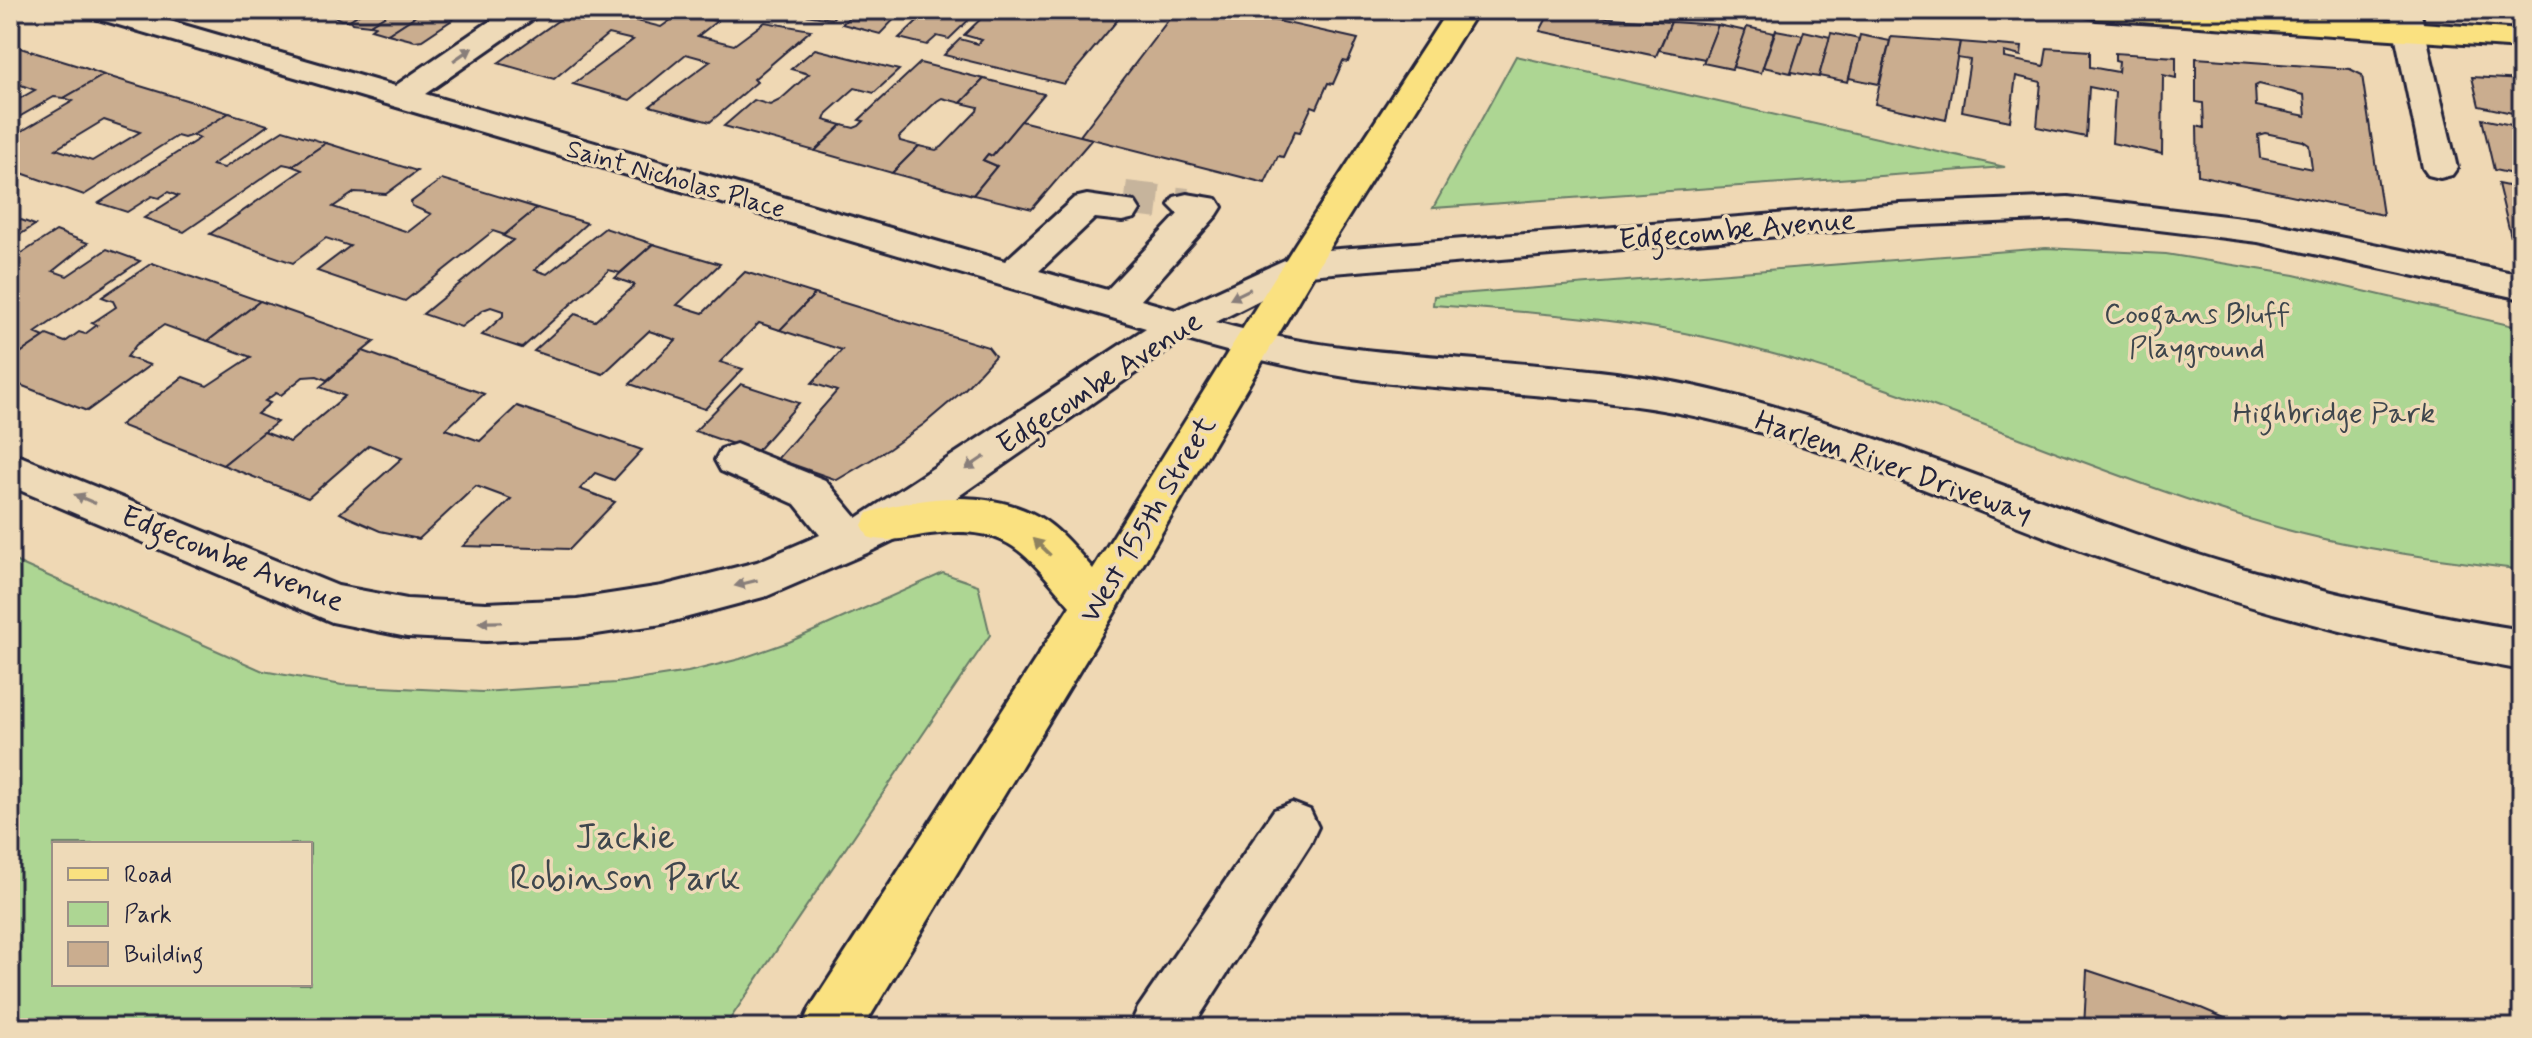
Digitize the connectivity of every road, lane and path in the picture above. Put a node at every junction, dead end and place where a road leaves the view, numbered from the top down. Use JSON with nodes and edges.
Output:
{"nodes":[{"id":1,"x":99,"y":10,"type":"edge"},
{"id":2,"x":526,"y":10,"type":"edge"},
{"id":3,"x":1463,"y":10,"type":"edge"},
{"id":4,"x":2097,"y":10,"type":"edge"},
{"id":5,"x":2407,"y":21,"type":"edge"},
{"id":6,"x":2522,"y":39,"type":"edge"},
{"id":7,"x":400,"y":97,"type":"junction"},
{"id":8,"x":2440,"y":168,"type":"dead end"},
{"id":9,"x":1111,"y":204,"type":"tunnel mouth"},
{"id":10,"x":1189,"y":213,"type":"dead end"},
{"id":11,"x":1302,"y":264,"type":"junction"},
{"id":12,"x":1011,"y":276,"type":"junction"},
{"id":13,"x":2522,"y":287,"type":"edge"},
{"id":14,"x":1114,"y":306,"type":"junction"},
{"id":15,"x":1178,"y":325,"type":"junction"},
{"id":16,"x":1253,"y":346,"type":"junction"},
{"id":17,"x":736,"y":460,"type":"dead end"},
{"id":18,"x":10,"y":468,"type":"edge"},
{"id":19,"x":868,"y":533,"type":"junction"},
{"id":20,"x":1096,"y":604,"type":"junction"},
{"id":21,"x":2522,"y":650,"type":"edge"},
{"id":22,"x":1030,"y":714,"type":"junction"},
{"id":23,"x":1292,"y":827,"type":"dead end"},
{"id":24,"x":830,"y":1028,"type":"edge"},
{"id":25,"x":838,"y":1028,"type":"edge"},
{"id":26,"x":1158,"y":1028,"type":"edge"}],
"edges":[{"from":1,"to":7,"type":"street","name":"Saint Nicholas Place"},
{"from":7,"to":2,"type":"street","one_way":true},
{"from":3,"to":11,"type":"main road","name":"West 155th Street"},
{"from":4,"to":5,"type":"main road"},
{"from":5,"to":6,"type":"main road"},
{"from":5,"to":8,"type":"street"},
{"from":7,"to":12,"type":"street","name":"Saint Nicholas Place"},
{"from":9,"to":12,"type":"street"},
{"from":10,"to":14,"type":"street"},
{"from":11,"to":13,"type":"street","name":"Edgecombe Avenue"},
{"from":11,"to":15,"type":"street","name":"Edgecombe Avenue","one_way":true},
{"from":11,"to":16,"type":"main road","name":"West 155th Street"},
{"from":12,"to":14,"type":"street","name":"Saint Nicholas Place"},
{"from":14,"to":15,"type":"street","name":"Saint Nicholas Place"},
{"from":15,"to":16,"type":"street","name":"Saint Nicholas Place"},
{"from":15,"to":19,"type":"street","name":"Edgecombe Avenue","one_way":true},
{"from":16,"to":20,"type":"main road","name":"West 155th Street"},
{"from":16,"to":21,"type":"street","name":"Harlem River Driveway"},
{"from":17,"to":19,"type":"street"},
{"from":19,"to":18,"type":"street","name":"Edgecombe Avenue","one_way":true},
{"from":20,"to":19,"type":"main road","one_way":true},
{"from":20,"to":22,"type":"main road","name":"West 155th Street"},
{"from":22,"to":24,"type":"main road","name":"West 155th Street"},
{"from":22,"to":25,"type":"street"},
{"from":23,"to":26,"type":"street"}]}
